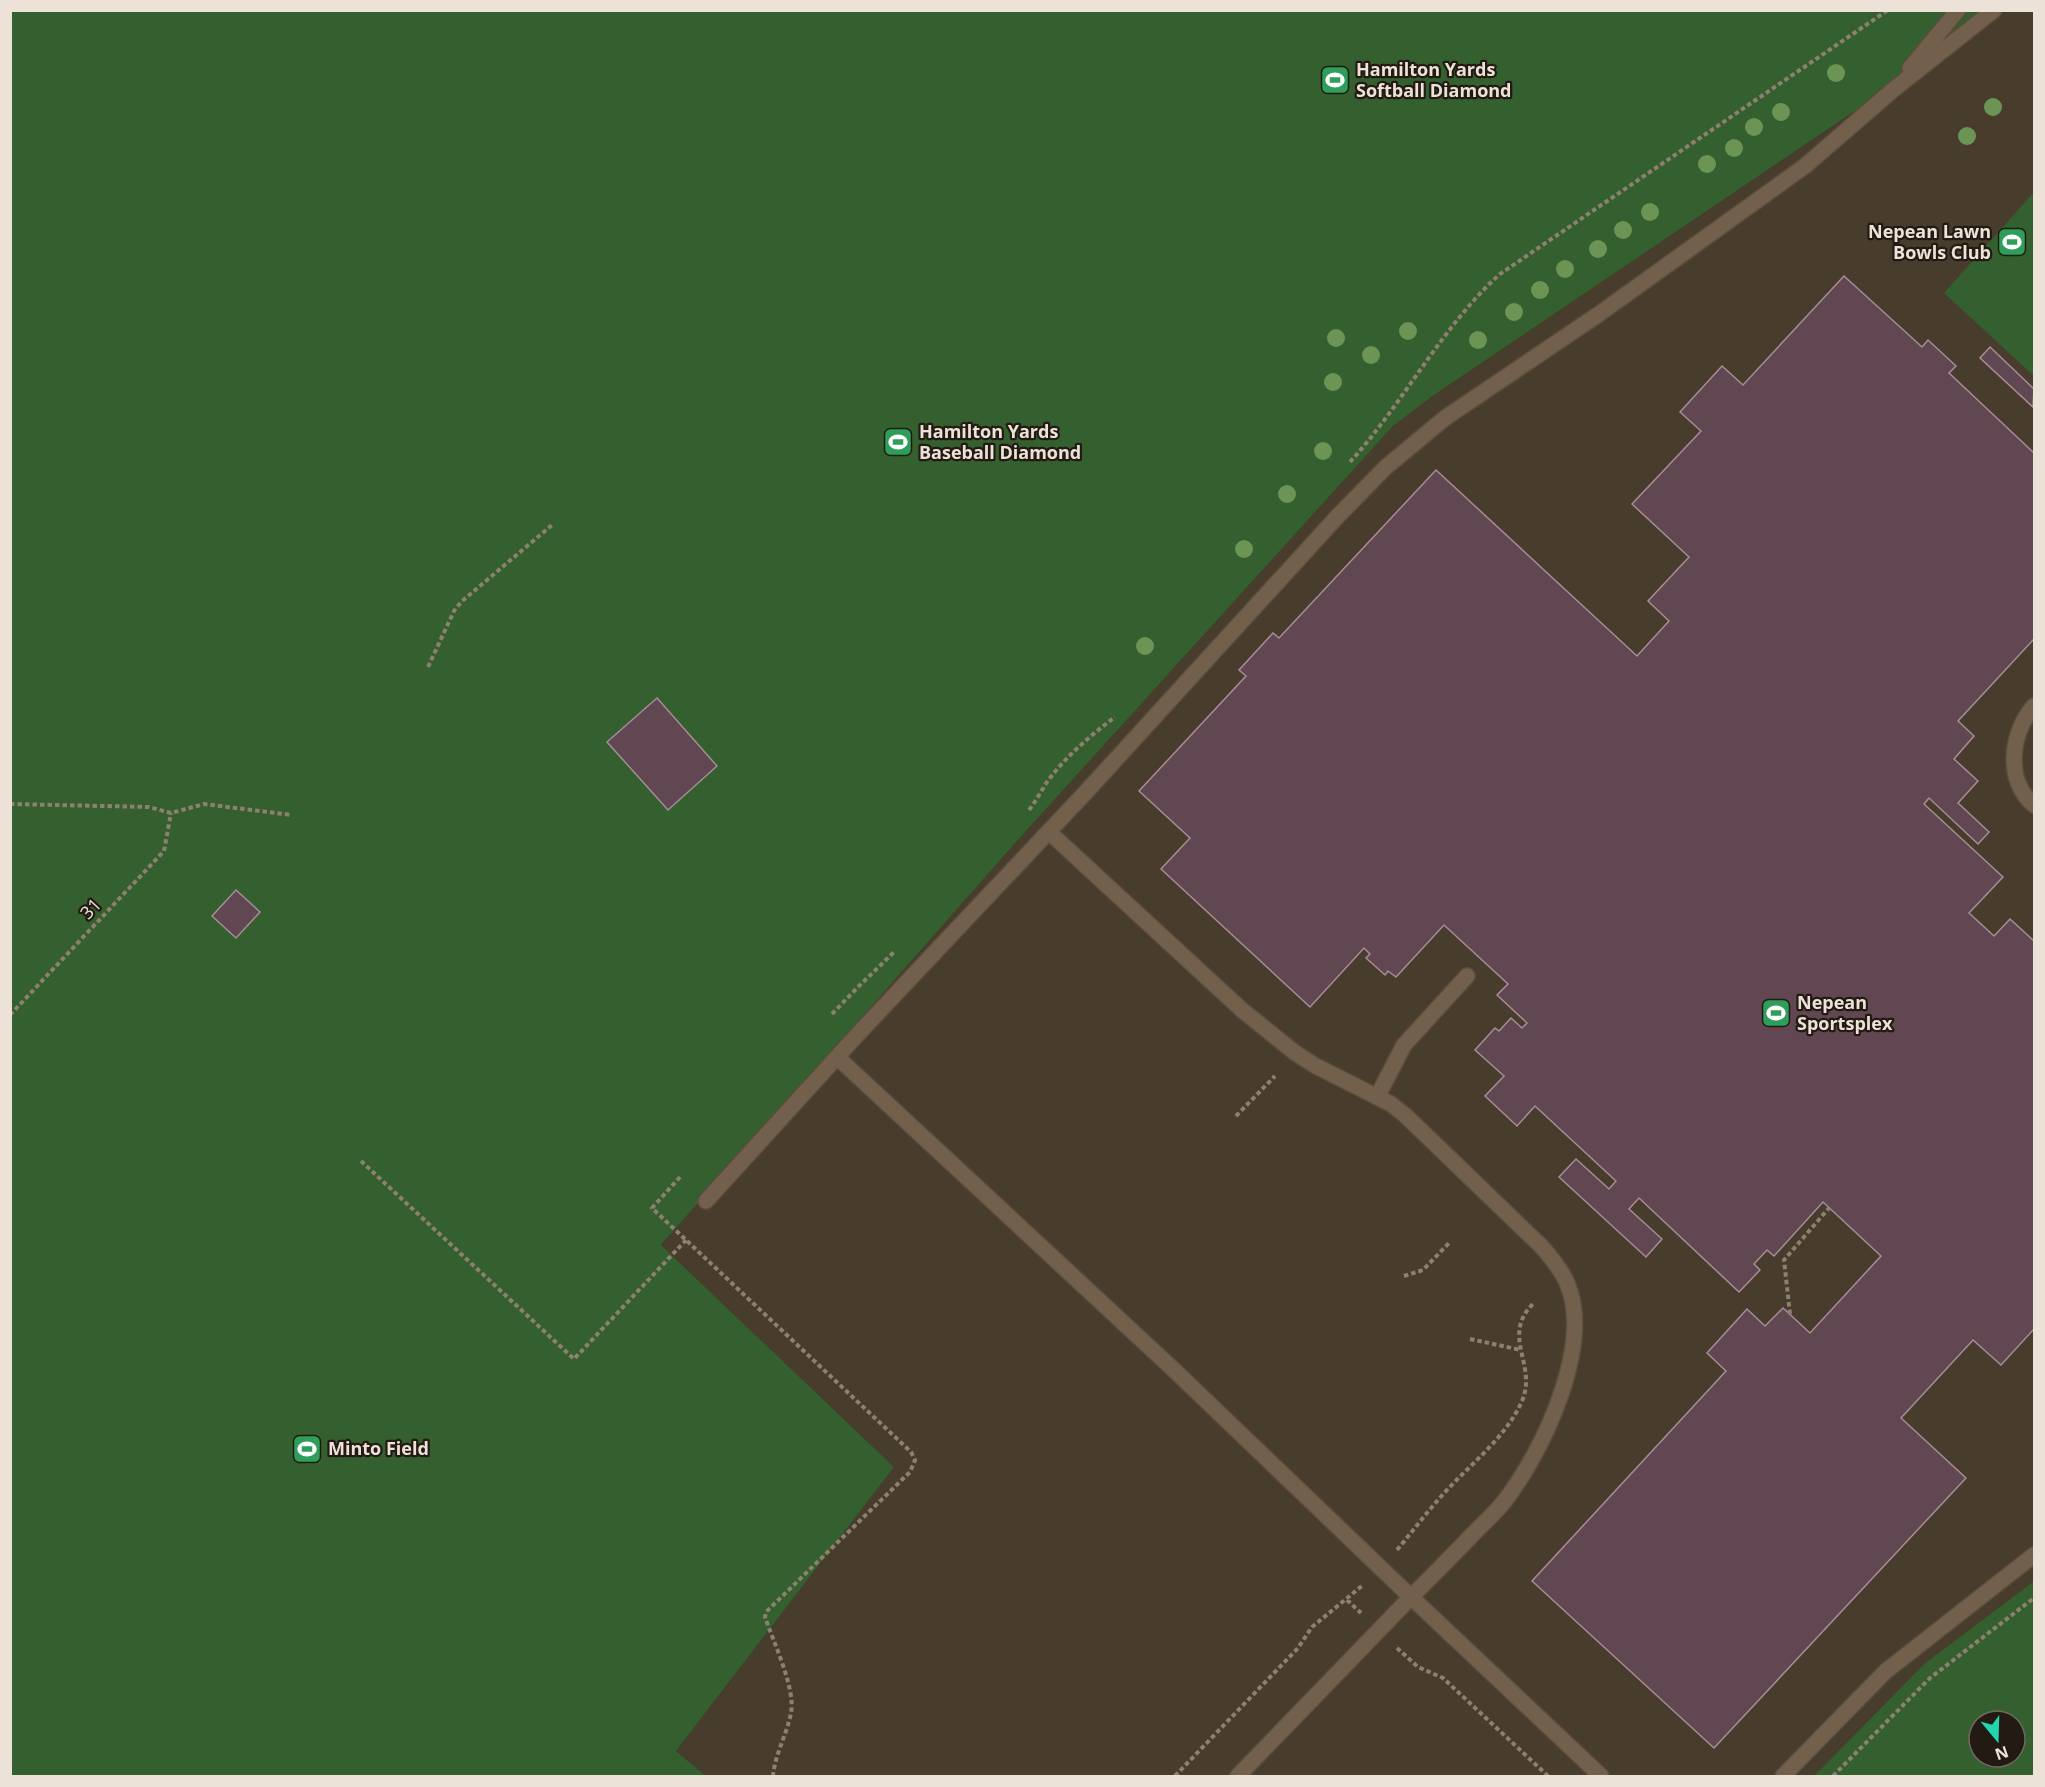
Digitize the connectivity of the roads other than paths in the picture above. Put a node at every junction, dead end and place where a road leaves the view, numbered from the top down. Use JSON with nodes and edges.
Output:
{"nodes":[{"id":1,"x":1958,"y":10,"type":"edge"},
{"id":2,"x":1994,"y":10,"type":"edge"},
{"id":3,"x":1894,"y":89,"type":"junction"},
{"id":4,"x":2034,"y":706,"type":"edge"},
{"id":5,"x":2034,"y":805,"type":"edge"},
{"id":6,"x":1049,"y":832,"type":"junction"},
{"id":7,"x":1467,"y":976,"type":"dead end"},
{"id":8,"x":837,"y":1057,"type":"junction"},
{"id":9,"x":1377,"y":1096,"type":"junction"},
{"id":10,"x":706,"y":1201,"type":"dead end"},
{"id":11,"x":2034,"y":1555,"type":"edge"},
{"id":12,"x":1411,"y":1598,"type":"junction"},
{"id":13,"x":1238,"y":1776,"type":"edge"},
{"id":14,"x":1601,"y":1776,"type":"edge"},
{"id":15,"x":1783,"y":1776,"type":"edge"}],
"edges":[{"from":1,"to":3,"type":"lane"},
{"from":2,"to":3,"type":"lane"},
{"from":3,"to":6,"type":"lane"},
{"from":4,"to":5,"type":"lane"},
{"from":6,"to":8,"type":"lane"},
{"from":6,"to":9,"type":"lane"},
{"from":7,"to":9,"type":"lane"},
{"from":8,"to":10,"type":"lane"},
{"from":8,"to":12,"type":"lane"},
{"from":9,"to":12,"type":"lane"},
{"from":11,"to":15,"type":"lane"},
{"from":12,"to":13,"type":"lane"},
{"from":12,"to":14,"type":"lane"}]}
